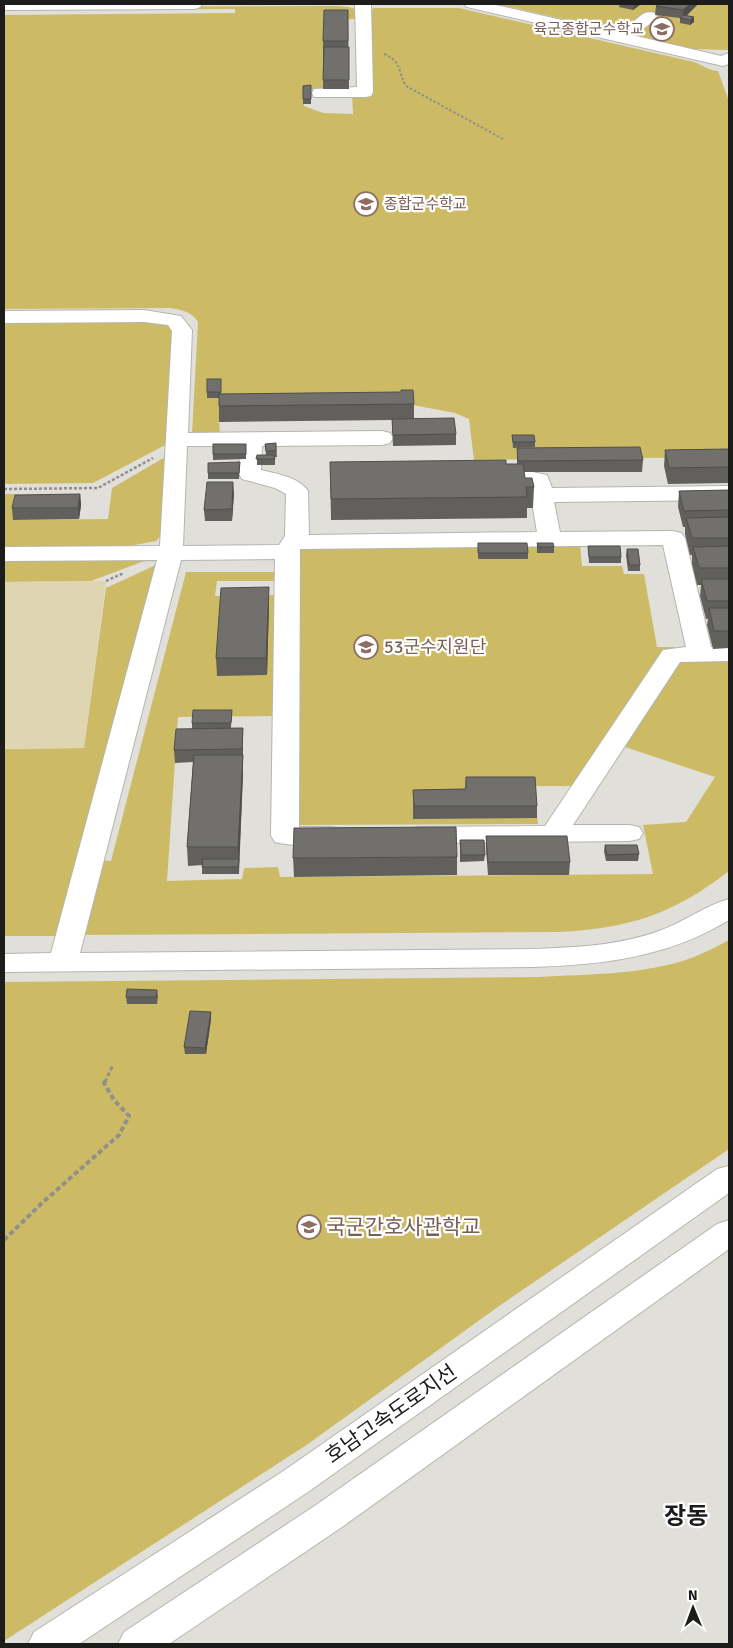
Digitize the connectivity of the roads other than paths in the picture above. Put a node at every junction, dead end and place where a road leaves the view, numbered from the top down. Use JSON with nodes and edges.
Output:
{"nodes":[{"id":1,"x":4,"y":4,"type":"edge"},
{"id":2,"x":194,"y":4,"type":"edge"},
{"id":3,"x":363,"y":4,"type":"edge"},
{"id":4,"x":472,"y":4,"type":"edge"},
{"id":5,"x":650,"y":16,"type":"dead end"},
{"id":6,"x":616,"y":37,"type":"junction"},
{"id":7,"x":726,"y":59,"type":"edge"},
{"id":8,"x":729,"y":78,"type":"edge"},
{"id":9,"x":320,"y":93,"type":"dead end"},
{"id":10,"x":4,"y":317,"type":"edge"},
{"id":11,"x":382,"y":438,"type":"dead end"},
{"id":12,"x":252,"y":439,"type":"junction"},
{"id":13,"x":176,"y":443,"type":"junction"},
{"id":14,"x":478,"y":468,"type":"edge"},
{"id":15,"x":729,"y":493,"type":"edge"},
{"id":16,"x":542,"y":495,"type":"junction"},
{"id":17,"x":550,"y":540,"type":"junction"},
{"id":18,"x":291,"y":547,"type":"junction"},
{"id":19,"x":171,"y":553,"type":"junction"},
{"id":20,"x":4,"y":554,"type":"edge"},
{"id":21,"x":700,"y":654,"type":"junction"},
{"id":22,"x":729,"y":654,"type":"edge"},
{"id":23,"x":554,"y":833,"type":"junction"},
{"id":24,"x":629,"y":833,"type":"dead end"},
{"id":25,"x":355,"y":835,"type":"edge"},
{"id":26,"x":395,"y":835,"type":"edge"},
{"id":27,"x":729,"y":908,"type":"edge"},
{"id":28,"x":63,"y":962,"type":"junction"},
{"id":29,"x":4,"y":963,"type":"edge"},
{"id":30,"x":729,"y":1177,"type":"edge"},
{"id":31,"x":729,"y":1232,"type":"edge"},
{"id":32,"x":48,"y":1644,"type":"edge"},
{"id":33,"x":138,"y":1644,"type":"edge"}],
"edges":[{"from":1,"to":2,"type":"main road"},
{"from":3,"to":9,"type":"main road"},
{"from":4,"to":6,"type":"main road"},
{"from":5,"to":6,"type":"main road"},
{"from":6,"to":7,"type":"main road"},
{"from":7,"to":8,"type":"main road"},
{"from":10,"to":13,"type":"main road"},
{"from":11,"to":12,"type":"main road"},
{"from":12,"to":13,"type":"main road"},
{"from":12,"to":18,"type":"main road"},
{"from":13,"to":19,"type":"main road"},
{"from":14,"to":16,"type":"main road"},
{"from":15,"to":16,"type":"main road"},
{"from":16,"to":17,"type":"main road"},
{"from":17,"to":18,"type":"main road"},
{"from":17,"to":21,"type":"main road"},
{"from":18,"to":19,"type":"main road"},
{"from":18,"to":25,"type":"main road"},
{"from":19,"to":20,"type":"main road"},
{"from":19,"to":28,"type":"main road"},
{"from":21,"to":22,"type":"main road"},
{"from":21,"to":23,"type":"main road"},
{"from":23,"to":24,"type":"main road"},
{"from":23,"to":26,"type":"main road"},
{"from":27,"to":28,"type":"main road"},
{"from":28,"to":29,"type":"main road"},
{"from":30,"to":32,"type":"main road","name":"호남고속도로지선"},
{"from":31,"to":33,"type":"main road"}]}
